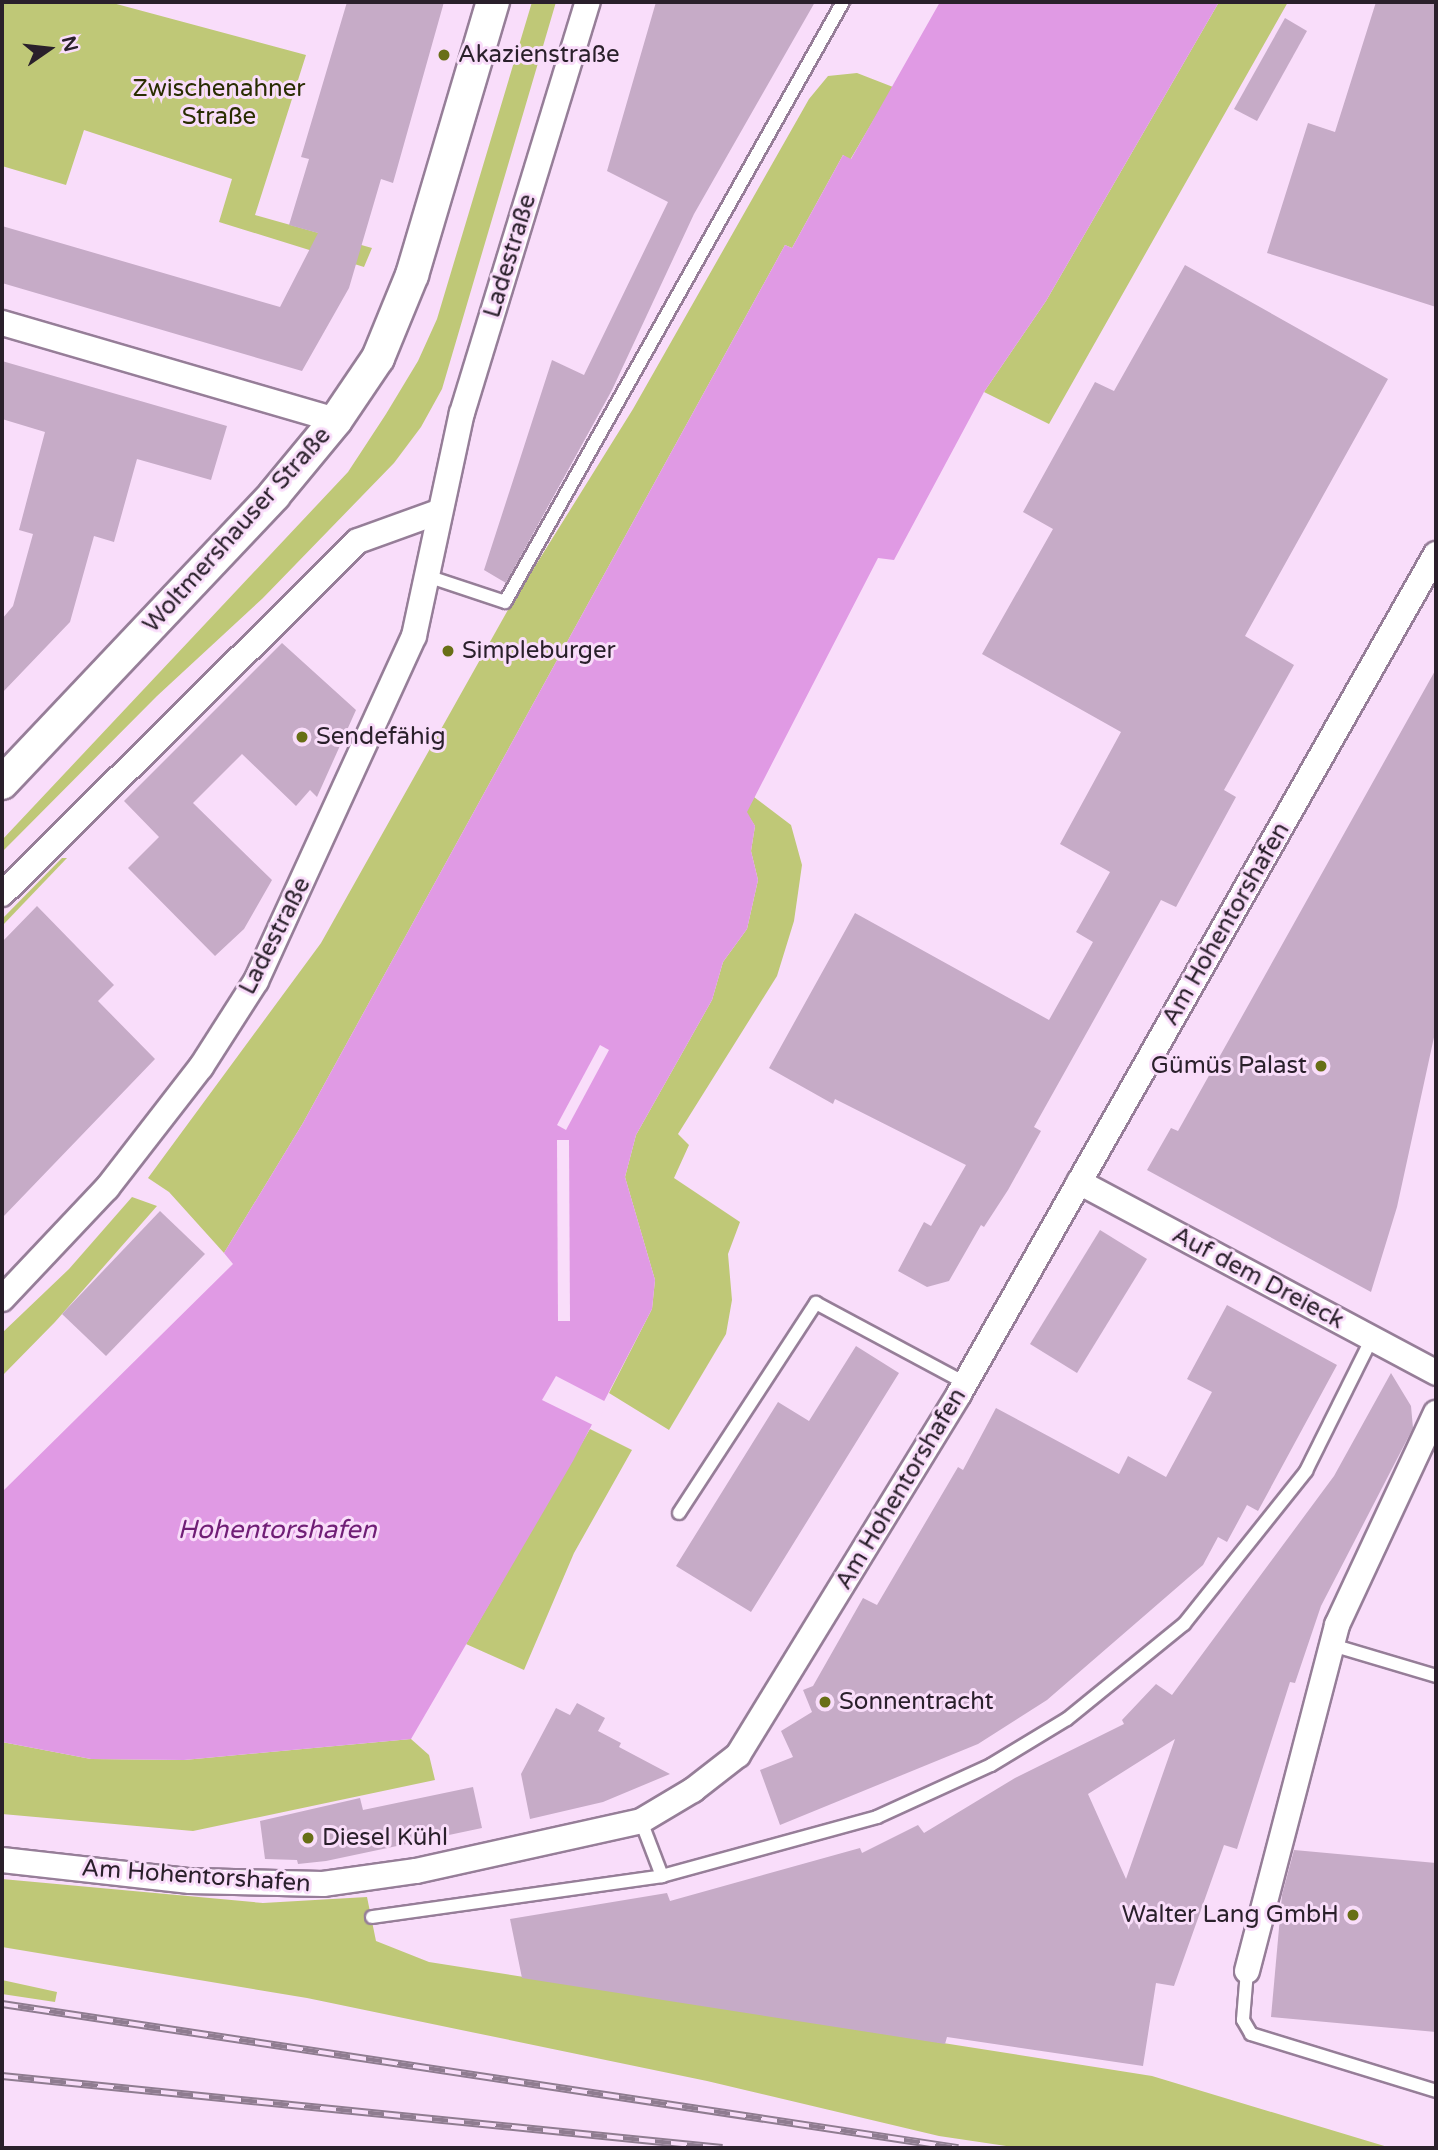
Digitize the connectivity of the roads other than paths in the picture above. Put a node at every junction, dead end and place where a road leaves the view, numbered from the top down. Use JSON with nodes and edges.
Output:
{"nodes":[{"id":1,"x":493,"y":2,"type":"edge"},
{"id":2,"x":588,"y":2,"type":"edge"},
{"id":3,"x":843,"y":2,"type":"edge"},
{"id":4,"x":2,"y":323,"type":"edge"},
{"id":5,"x":336,"y":420,"type":"junction"},
{"id":6,"x":438,"y":512,"type":"junction"},
{"id":7,"x":1436,"y":554,"type":"edge"},
{"id":8,"x":427,"y":576,"type":"junction"},
{"id":9,"x":2,"y":783,"type":"edge"},
{"id":10,"x":2,"y":894,"type":"edge"},
{"id":11,"x":1079,"y":1182,"type":"junction"},
{"id":12,"x":2,"y":1299,"type":"edge"},
{"id":13,"x":1372,"y":1338,"type":"junction"},
{"id":14,"x":1436,"y":1373,"type":"edge"},
{"id":15,"x":965,"y":1383,"type":"junction"},
{"id":16,"x":1436,"y":1413,"type":"edge"},
{"id":17,"x":679,"y":1513,"type":"dead end"},
{"id":18,"x":1332,"y":1645,"type":"junction"},
{"id":19,"x":1436,"y":1676,"type":"edge"},
{"id":20,"x":640,"y":1821,"type":"junction"},
{"id":21,"x":2,"y":1860,"type":"edge"},
{"id":22,"x":662,"y":1876,"type":"junction"},
{"id":23,"x":372,"y":1917,"type":"dead end"},
{"id":24,"x":1247,"y":1971,"type":"joint"},
{"id":25,"x":1436,"y":2091,"type":"edge"}],
"edges":[{"from":1,"to":5,"type":"street","name":"Woltmershauser Straße"},
{"from":2,"to":6,"type":"street","name":"Ladestraße"},
{"from":3,"to":8,"type":"lane"},
{"from":4,"to":5,"type":"street"},
{"from":5,"to":9,"type":"street","name":"Woltmershauser Straße"},
{"from":6,"to":8,"type":"street","name":"Ladestraße"},
{"from":6,"to":10,"type":"street"},
{"from":7,"to":11,"type":"street","name":"Am Hohentorshafen"},
{"from":8,"to":12,"type":"street","name":"Ladestraße"},
{"from":11,"to":13,"type":"street","name":"Auf dem Dreieck"},
{"from":11,"to":15,"type":"street","name":"Am Hohentorshafen"},
{"from":13,"to":14,"type":"street","name":"Auf dem Dreieck"},
{"from":13,"to":22,"type":"lane"},
{"from":15,"to":17,"type":"lane"},
{"from":15,"to":20,"type":"street","name":"Am Hohentorshafen"},
{"from":16,"to":18,"type":"street"},
{"from":18,"to":19,"type":"lane"},
{"from":18,"to":24,"type":"street"},
{"from":20,"to":21,"type":"street","name":"Am Hohentorshafen"},
{"from":20,"to":22,"type":"lane"},
{"from":22,"to":23,"type":"lane"},
{"from":24,"to":25,"type":"lane"}]}
